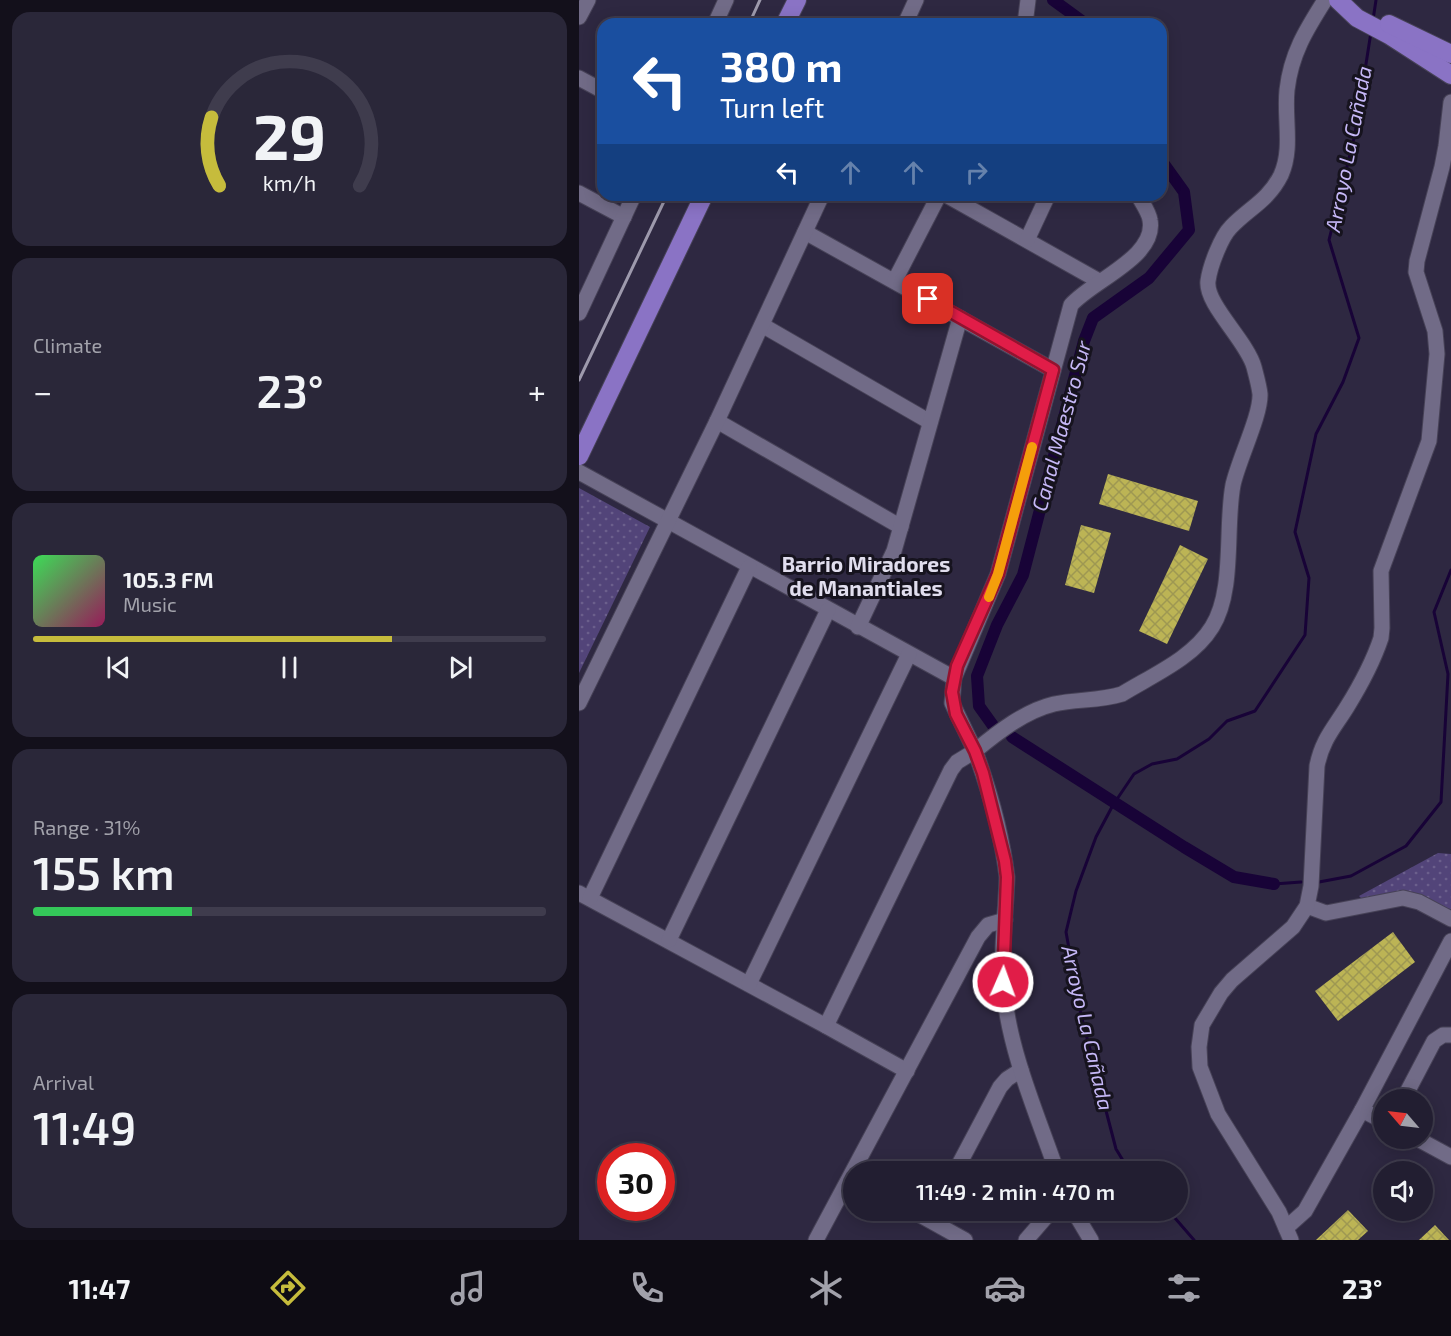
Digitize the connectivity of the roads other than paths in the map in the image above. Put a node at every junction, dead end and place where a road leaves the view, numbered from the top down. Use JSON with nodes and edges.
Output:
{"nodes":[{"id":1,"x":588,"y":0,"type":"edge"},
{"id":2,"x":726,"y":0,"type":"edge"},
{"id":3,"x":797,"y":0,"type":"edge"},
{"id":4,"x":917,"y":0,"type":"edge"},
{"id":5,"x":1028,"y":0,"type":"edge"},
{"id":6,"x":1325,"y":0,"type":"edge"},
{"id":7,"x":1338,"y":0,"type":"edge"},
{"id":8,"x":579,"y":17,"type":"edge"},
{"id":9,"x":718,"y":18,"type":"edge"},
{"id":10,"x":788,"y":18,"type":"edge"},
{"id":11,"x":908,"y":18,"type":"edge"},
{"id":12,"x":1026,"y":18,"type":"edge"},
{"id":13,"x":1390,"y":30,"type":"junction"},
{"id":14,"x":1451,"y":54,"type":"edge"},
{"id":15,"x":1451,"y":75,"type":"edge"},
{"id":16,"x":579,"y":78,"type":"edge"},
{"id":17,"x":597,"y":88,"type":"edge"},
{"id":18,"x":1451,"y":102,"type":"edge"},
{"id":19,"x":579,"y":193,"type":"edge"},
{"id":20,"x":631,"y":201,"type":"edge"},
{"id":21,"x":701,"y":201,"type":"edge"},
{"id":22,"x":819,"y":201,"type":"edge"},
{"id":23,"x":936,"y":201,"type":"edge"},
{"id":24,"x":957,"y":201,"type":"edge"},
{"id":25,"x":1045,"y":201,"type":"edge"},
{"id":26,"x":1141,"y":201,"type":"edge"},
{"id":27,"x":624,"y":217,"type":"junction"},
{"id":28,"x":805,"y":232,"type":"junction"},
{"id":29,"x":1027,"y":240,"type":"junction"},
{"id":30,"x":895,"y":280,"type":"junction"},
{"id":31,"x":1099,"y":281,"type":"junction"},
{"id":32,"x":583,"y":293,"type":"edge"},
{"id":33,"x":579,"y":313,"type":"edge"},
{"id":34,"x":960,"y":318,"type":"junction"},
{"id":35,"x":762,"y":325,"type":"junction"},
{"id":36,"x":1053,"y":370,"type":"junction"},
{"id":37,"x":717,"y":421,"type":"junction"},
{"id":38,"x":930,"y":422,"type":"junction"},
{"id":39,"x":579,"y":456,"type":"edge"},
{"id":40,"x":579,"y":472,"type":"edge"},
{"id":41,"x":667,"y":522,"type":"junction"},
{"id":42,"x":901,"y":527,"type":"junction"},
{"id":43,"x":749,"y":567,"type":"junction"},
{"id":44,"x":828,"y":610,"type":"junction"},
{"id":45,"x":858,"y":627,"type":"junction"},
{"id":46,"x":909,"y":654,"type":"junction"},
{"id":47,"x":954,"y":678,"type":"junction"},
{"id":48,"x":579,"y":703,"type":"edge"},
{"id":49,"x":975,"y":751,"type":"junction"},
{"id":50,"x":585,"y":895,"type":"edge"},
{"id":51,"x":1307,"y":906,"type":"junction"},
{"id":52,"x":1451,"y":919,"type":"edge"},
{"id":53,"x":1005,"y":920,"type":"junction"},
{"id":54,"x":669,"y":940,"type":"junction"},
{"id":55,"x":1451,"y":941,"type":"edge"},
{"id":56,"x":749,"y":984,"type":"junction"},
{"id":57,"x":826,"y":1026,"type":"junction"},
{"id":58,"x":1451,"y":1035,"type":"edge"},
{"id":59,"x":1021,"y":1070,"type":"junction"},
{"id":60,"x":907,"y":1071,"type":"junction"},
{"id":61,"x":1409,"y":1089,"type":"edge"},
{"id":62,"x":1362,"y":1110,"type":"junction"},
{"id":63,"x":1373,"y":1116,"type":"edge"},
{"id":64,"x":1433,"y":1147,"type":"edge"},
{"id":65,"x":1451,"y":1157,"type":"edge"},
{"id":66,"x":860,"y":1161,"type":"edge"},
{"id":67,"x":961,"y":1161,"type":"edge"},
{"id":68,"x":1053,"y":1161,"type":"edge"},
{"id":69,"x":843,"y":1193,"type":"edge"},
{"id":70,"x":940,"y":1221,"type":"edge"},
{"id":71,"x":1042,"y":1221,"type":"edge"},
{"id":72,"x":1080,"y":1221,"type":"edge"},
{"id":73,"x":1289,"y":1234,"type":"edge"},
{"id":74,"x":816,"y":1240,"type":"edge"},
{"id":75,"x":965,"y":1240,"type":"edge"},
{"id":76,"x":1026,"y":1240,"type":"edge"},
{"id":77,"x":1091,"y":1240,"type":"edge"}],
"edges":[{"from":1,"to":8,"type":"street"},
{"from":2,"to":9,"type":"street"},
{"from":3,"to":10,"type":"main road"},
{"from":4,"to":11,"type":"street"},
{"from":5,"to":12,"type":"street"},
{"from":6,"to":49,"type":"street"},
{"from":7,"to":13,"type":"main road"},
{"from":13,"to":14,"type":"main road"},
{"from":13,"to":15,"type":"main road"},
{"from":16,"to":17,"type":"street"},
{"from":18,"to":51,"type":"street"},
{"from":19,"to":27,"type":"street"},
{"from":20,"to":27,"type":"street"},
{"from":21,"to":39,"type":"main road"},
{"from":22,"to":28,"type":"street"},
{"from":23,"to":30,"type":"street"},
{"from":24,"to":29,"type":"street"},
{"from":25,"to":29,"type":"street"},
{"from":26,"to":31,"type":"street"},
{"from":27,"to":32,"type":"street"},
{"from":28,"to":30,"type":"street"},
{"from":28,"to":35,"type":"street"},
{"from":29,"to":31,"type":"street"},
{"from":30,"to":34,"type":"street"},
{"from":31,"to":36,"type":"street"},
{"from":32,"to":33,"type":"street"},
{"from":34,"to":36,"type":"street"},
{"from":34,"to":38,"type":"street"},
{"from":35,"to":37,"type":"street"},
{"from":35,"to":38,"type":"street"},
{"from":36,"to":47,"type":"street"},
{"from":37,"to":41,"type":"street"},
{"from":37,"to":42,"type":"street"},
{"from":38,"to":42,"type":"street"},
{"from":40,"to":41,"type":"street"},
{"from":41,"to":43,"type":"street"},
{"from":41,"to":48,"type":"street"},
{"from":42,"to":45,"type":"street"},
{"from":43,"to":44,"type":"street"},
{"from":43,"to":50,"type":"street"},
{"from":44,"to":45,"type":"street"},
{"from":44,"to":54,"type":"street"},
{"from":45,"to":46,"type":"street"},
{"from":46,"to":47,"type":"street"},
{"from":46,"to":56,"type":"street"},
{"from":47,"to":49,"type":"street"},
{"from":49,"to":53,"type":"street"},
{"from":49,"to":57,"type":"street"},
{"from":50,"to":54,"type":"street"},
{"from":51,"to":52,"type":"street"},
{"from":51,"to":73,"type":"street"},
{"from":53,"to":59,"type":"street"},
{"from":53,"to":60,"type":"street"},
{"from":54,"to":56,"type":"street"},
{"from":55,"to":62,"type":"street"},
{"from":56,"to":57,"type":"street"},
{"from":57,"to":60,"type":"street"},
{"from":58,"to":61,"type":"street"},
{"from":59,"to":67,"type":"street"},
{"from":59,"to":68,"type":"street"},
{"from":60,"to":66,"type":"street"},
{"from":62,"to":63,"type":"street"},
{"from":62,"to":73,"type":"street"},
{"from":64,"to":65,"type":"street"},
{"from":69,"to":74,"type":"street"},
{"from":70,"to":75,"type":"street"},
{"from":71,"to":76,"type":"street"},
{"from":72,"to":77,"type":"street"}]}
